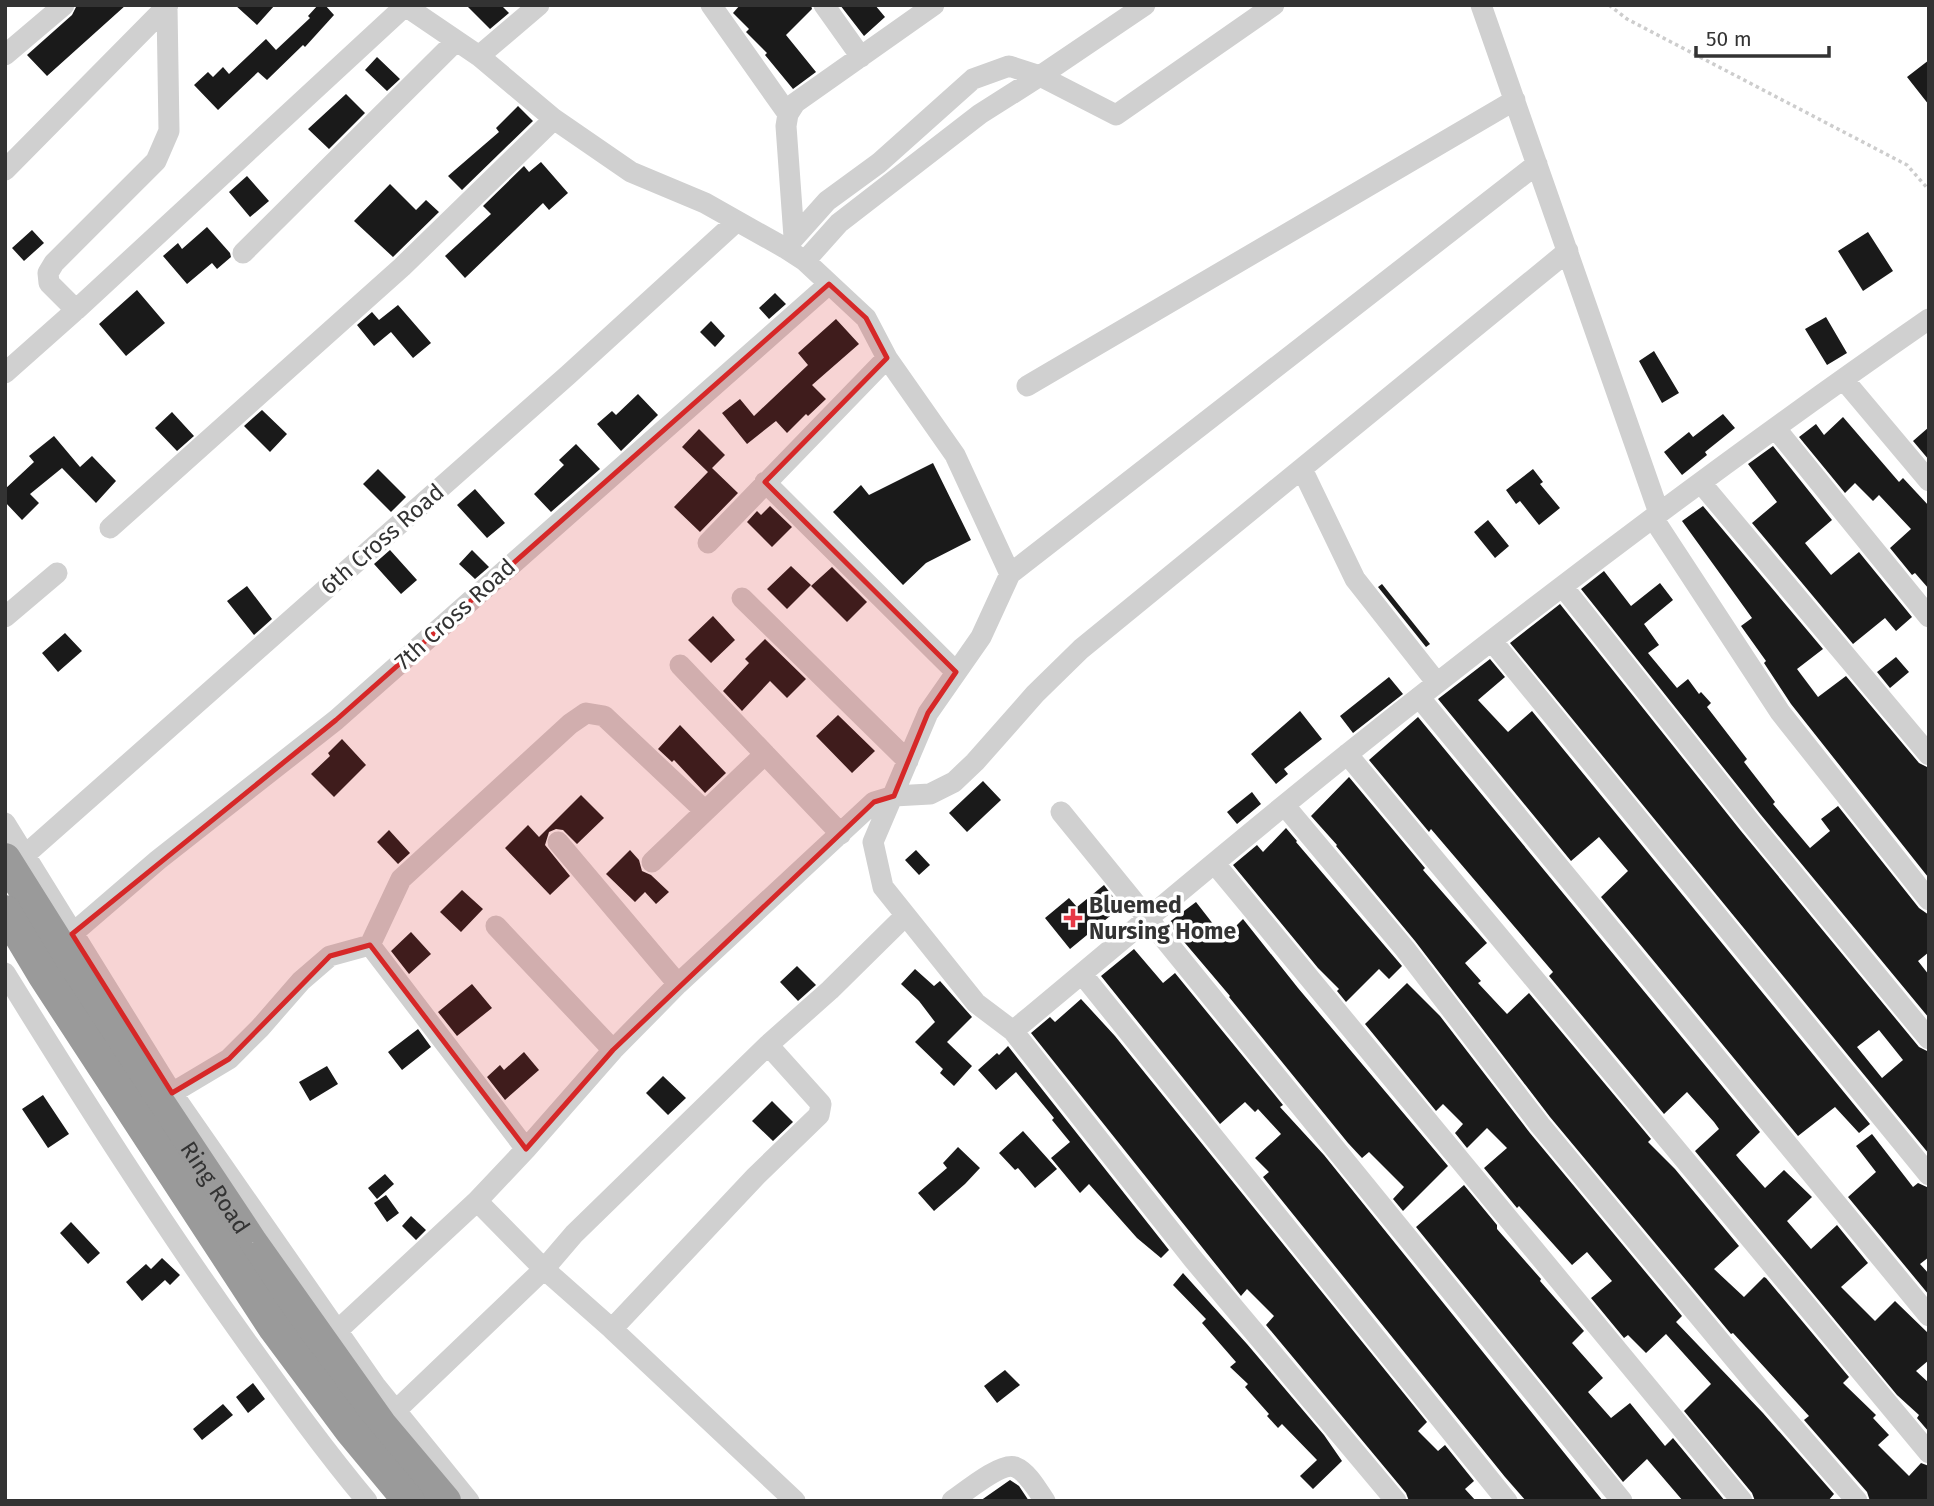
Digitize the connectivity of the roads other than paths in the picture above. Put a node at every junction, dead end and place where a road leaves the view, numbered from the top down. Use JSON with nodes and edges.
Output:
{"nodes":[{"id":1,"x":64,"y":5,"type":"edge"},
{"id":2,"x":539,"y":5,"type":"edge"},
{"id":3,"x":711,"y":5,"type":"edge"},
{"id":4,"x":824,"y":5,"type":"edge"},
{"id":5,"x":1145,"y":5,"type":"edge"},
{"id":6,"x":1274,"y":5,"type":"edge"},
{"id":7,"x":1481,"y":5,"type":"edge"},
{"id":8,"x":168,"y":6,"type":"edge"},
{"id":9,"x":405,"y":6,"type":"edge"},
{"id":10,"x":932,"y":6,"type":"edge"},
{"id":11,"x":456,"y":41,"type":"junction"},
{"id":12,"x":5,"y":55,"type":"edge"},
{"id":13,"x":478,"y":56,"type":"junction"},
{"id":14,"x":862,"y":57,"type":"junction"},
{"id":15,"x":1040,"y":76,"type":"junction"},
{"id":16,"x":1515,"y":100,"type":"junction"},
{"id":17,"x":788,"y":114,"type":"junction"},
{"id":18,"x":554,"y":118,"type":"junction"},
{"id":19,"x":1537,"y":163,"type":"junction"},
{"id":20,"x":5,"y":170,"type":"edge"},
{"id":21,"x":737,"y":221,"type":"junction"},
{"id":22,"x":790,"y":243,"type":"junction"},
{"id":23,"x":1568,"y":251,"type":"junction"},
{"id":24,"x":243,"y":253,"type":"dead end"},
{"id":25,"x":805,"y":261,"type":"junction"},
{"id":26,"x":829,"y":284,"type":"junction"},
{"id":27,"x":76,"y":310,"type":"junction"},
{"id":28,"x":1925,"y":328,"type":"edge"},
{"id":29,"x":887,"y":358,"type":"junction"},
{"id":30,"x":5,"y":373,"type":"edge"},
{"id":31,"x":1844,"y":380,"type":"junction"},
{"id":32,"x":1027,"y":386,"type":"dead end"},
{"id":33,"x":1776,"y":429,"type":"junction"},
{"id":34,"x":1302,"y":469,"type":"junction"},
{"id":35,"x":1929,"y":481,"type":"edge"},
{"id":36,"x":765,"y":482,"type":"junction"},
{"id":37,"x":1701,"y":483,"type":"junction"},
{"id":38,"x":1656,"y":515,"type":"junction"},
{"id":39,"x":110,"y":528,"type":"dead end"},
{"id":40,"x":708,"y":543,"type":"dead end"},
{"id":41,"x":57,"y":573,"type":"dead end"},
{"id":42,"x":1010,"y":574,"type":"junction"},
{"id":43,"x":1563,"y":587,"type":"junction"},
{"id":44,"x":742,"y":598,"type":"dead end"},
{"id":45,"x":5,"y":617,"type":"edge"},
{"id":46,"x":1929,"y":617,"type":"edge"},
{"id":47,"x":1492,"y":641,"type":"junction"},
{"id":48,"x":680,"y":665,"type":"dead end"},
{"id":49,"x":956,"y":673,"type":"junction"},
{"id":50,"x":1437,"y":683,"type":"junction"},
{"id":51,"x":1419,"y":697,"type":"junction"},
{"id":52,"x":765,"y":754,"type":"junction"},
{"id":53,"x":1347,"y":754,"type":"junction"},
{"id":54,"x":1929,"y":755,"type":"edge"},
{"id":55,"x":908,"y":761,"type":"junction"},
{"id":56,"x":894,"y":796,"type":"junction"},
{"id":57,"x":1285,"y":806,"type":"junction"},
{"id":58,"x":705,"y":811,"type":"junction"},
{"id":59,"x":1061,"y":813,"type":"dead end"},
{"id":60,"x":5,"y":823,"type":"edge"},
{"id":61,"x":841,"y":834,"type":"junction"},
{"id":62,"x":558,"y":842,"type":"dead end"},
{"id":63,"x":15,"y":857,"type":"edge"},
{"id":64,"x":652,"y":862,"type":"dead end"},
{"id":65,"x":1214,"y":864,"type":"junction"},
{"id":66,"x":1929,"y":900,"type":"edge"},
{"id":67,"x":5,"y":911,"type":"edge"},
{"id":68,"x":905,"y":916,"type":"junction"},
{"id":69,"x":1149,"y":918,"type":"junction"},
{"id":70,"x":496,"y":926,"type":"dead end"},
{"id":71,"x":72,"y":934,"type":"junction"},
{"id":72,"x":370,"y":945,"type":"junction"},
{"id":73,"x":5,"y":973,"type":"edge"},
{"id":74,"x":1082,"y":974,"type":"junction"},
{"id":75,"x":678,"y":984,"type":"junction"},
{"id":76,"x":95,"y":1029,"type":"junction"},
{"id":77,"x":1013,"y":1031,"type":"junction"},
{"id":78,"x":1929,"y":1039,"type":"edge"},
{"id":79,"x":768,"y":1045,"type":"junction"},
{"id":80,"x":613,"y":1050,"type":"junction"},
{"id":81,"x":172,"y":1093,"type":"junction"},
{"id":82,"x":526,"y":1149,"type":"junction"},
{"id":83,"x":1929,"y":1175,"type":"edge"},
{"id":84,"x":477,"y":1201,"type":"junction"},
{"id":85,"x":544,"y":1269,"type":"junction"},
{"id":86,"x":1929,"y":1316,"type":"edge"},
{"id":87,"x":612,"y":1329,"type":"junction"},
{"id":88,"x":337,"y":1331,"type":"junction"},
{"id":89,"x":389,"y":1418,"type":"junction"},
{"id":90,"x":1929,"y":1453,"type":"edge"},
{"id":91,"x":365,"y":1500,"type":"edge"},
{"id":92,"x":409,"y":1501,"type":"edge"},
{"id":93,"x":445,"y":1501,"type":"edge"},
{"id":94,"x":469,"y":1501,"type":"edge"},
{"id":95,"x":794,"y":1501,"type":"edge"},
{"id":96,"x":952,"y":1501,"type":"edge"},
{"id":97,"x":1045,"y":1501,"type":"edge"},
{"id":98,"x":1396,"y":1501,"type":"edge"},
{"id":99,"x":1507,"y":1501,"type":"edge"},
{"id":100,"x":1622,"y":1501,"type":"edge"},
{"id":101,"x":1742,"y":1501,"type":"edge"},
{"id":102,"x":1857,"y":1501,"type":"edge"}],
"edges":[{"from":1,"to":12,"type":"street"},
{"from":2,"to":13,"type":"street"},
{"from":3,"to":17,"type":"street"},
{"from":4,"to":14,"type":"street"},
{"from":5,"to":15,"type":"street"},
{"from":6,"to":15,"type":"street"},
{"from":7,"to":16,"type":"street"},
{"from":8,"to":20,"type":"street"},
{"from":8,"to":27,"type":"street"},
{"from":9,"to":11,"type":"street"},
{"from":9,"to":27,"type":"street"},
{"from":10,"to":14,"type":"street"},
{"from":11,"to":13,"type":"street"},
{"from":11,"to":24,"type":"street"},
{"from":13,"to":18,"type":"street"},
{"from":14,"to":17,"type":"street"},
{"from":15,"to":22,"type":"street"},
{"from":15,"to":25,"type":"street"},
{"from":16,"to":19,"type":"street"},
{"from":16,"to":32,"type":"street"},
{"from":17,"to":22,"type":"street"},
{"from":18,"to":21,"type":"street"},
{"from":18,"to":39,"type":"street"},
{"from":19,"to":23,"type":"street"},
{"from":19,"to":42,"type":"street"},
{"from":21,"to":22,"type":"street"},
{"from":21,"to":63,"type":"street","name":"6th Cross Road"},
{"from":22,"to":25,"type":"street"},
{"from":23,"to":34,"type":"street"},
{"from":23,"to":38,"type":"street"},
{"from":25,"to":26,"type":"street"},
{"from":26,"to":29,"type":"street"},
{"from":26,"to":71,"type":"street","name":"7th Cross Road"},
{"from":27,"to":30,"type":"street"},
{"from":28,"to":31,"type":"street"},
{"from":29,"to":36,"type":"street"},
{"from":29,"to":42,"type":"street"},
{"from":31,"to":33,"type":"street"},
{"from":31,"to":35,"type":"street"},
{"from":33,"to":37,"type":"street"},
{"from":33,"to":46,"type":"street"},
{"from":34,"to":50,"type":"street"},
{"from":34,"to":56,"type":"street"},
{"from":36,"to":40,"type":"street"},
{"from":36,"to":49,"type":"street"},
{"from":37,"to":38,"type":"street"},
{"from":37,"to":54,"type":"street"},
{"from":38,"to":43,"type":"street"},
{"from":38,"to":66,"type":"street"},
{"from":41,"to":45,"type":"street"},
{"from":42,"to":49,"type":"street"},
{"from":43,"to":47,"type":"street"},
{"from":43,"to":78,"type":"street"},
{"from":44,"to":55,"type":"street"},
{"from":47,"to":50,"type":"street"},
{"from":47,"to":83,"type":"street"},
{"from":48,"to":52,"type":"street"},
{"from":49,"to":55,"type":"street"},
{"from":50,"to":51,"type":"street"},
{"from":51,"to":53,"type":"street"},
{"from":51,"to":86,"type":"street"},
{"from":52,"to":58,"type":"street"},
{"from":52,"to":61,"type":"street"},
{"from":53,"to":57,"type":"street"},
{"from":53,"to":90,"type":"street"},
{"from":55,"to":56,"type":"street"},
{"from":56,"to":61,"type":"street"},
{"from":56,"to":68,"type":"street"},
{"from":57,"to":65,"type":"street"},
{"from":57,"to":102,"type":"street"},
{"from":58,"to":64,"type":"street"},
{"from":58,"to":72,"type":"street"},
{"from":59,"to":69,"type":"street"},
{"from":60,"to":63,"type":"street"},
{"from":61,"to":75,"type":"street"},
{"from":62,"to":75,"type":"street"},
{"from":63,"to":71,"type":"street"},
{"from":63,"to":76,"type":"highway","name":"Ring Road"},
{"from":65,"to":69,"type":"street"},
{"from":65,"to":101,"type":"street"},
{"from":67,"to":76,"type":"highway","name":"Ring Road"},
{"from":68,"to":77,"type":"street"},
{"from":68,"to":79,"type":"street"},
{"from":69,"to":74,"type":"street"},
{"from":69,"to":100,"type":"street"},
{"from":70,"to":80,"type":"street"},
{"from":71,"to":81,"type":"street"},
{"from":72,"to":81,"type":"street"},
{"from":72,"to":82,"type":"street"},
{"from":73,"to":91,"type":"street"},
{"from":74,"to":77,"type":"street"},
{"from":74,"to":99,"type":"street"},
{"from":75,"to":80,"type":"street"},
{"from":76,"to":89,"type":"highway","name":"Ring Road"},
{"from":76,"to":92,"type":"highway","name":"Ring Road"},
{"from":77,"to":98,"type":"street"},
{"from":79,"to":85,"type":"street"},
{"from":79,"to":87,"type":"street"},
{"from":80,"to":82,"type":"street"},
{"from":81,"to":88,"type":"street"},
{"from":82,"to":84,"type":"street"},
{"from":84,"to":85,"type":"street"},
{"from":84,"to":88,"type":"street"},
{"from":85,"to":87,"type":"street"},
{"from":85,"to":89,"type":"street"},
{"from":87,"to":95,"type":"street"},
{"from":88,"to":89,"type":"street"},
{"from":89,"to":93,"type":"highway","name":"Ring Road"},
{"from":89,"to":94,"type":"street"},
{"from":96,"to":97,"type":"street"}]}
